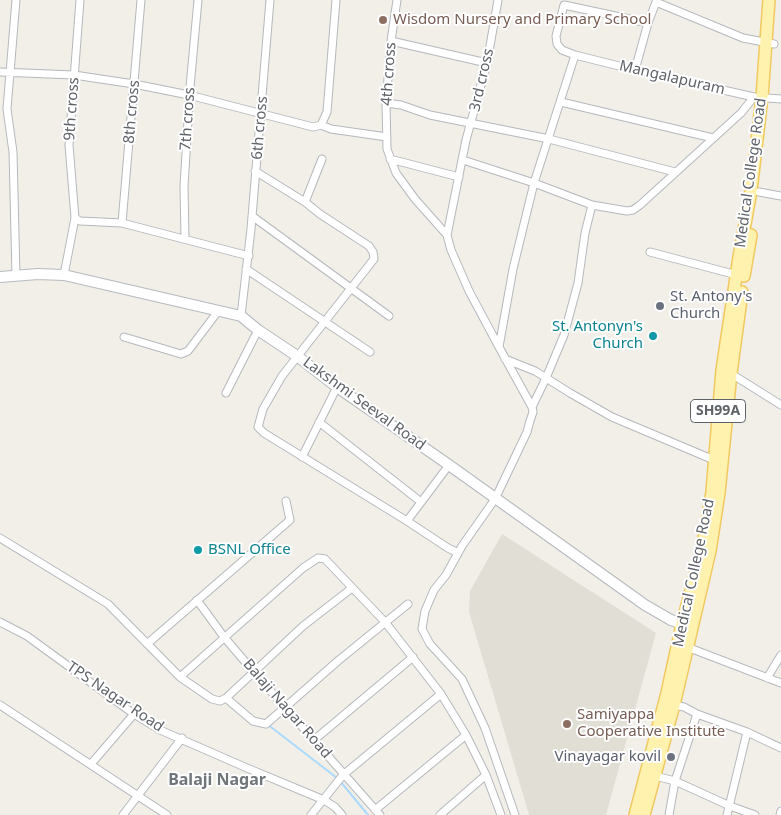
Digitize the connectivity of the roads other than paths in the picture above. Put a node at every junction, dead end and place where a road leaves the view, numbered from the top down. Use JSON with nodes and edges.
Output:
{"nodes":[{"id":1,"x":16,"y":0,"type":"edge"},
{"id":2,"x":80,"y":0,"type":"edge"},
{"id":3,"x":141,"y":0,"type":"edge"},
{"id":4,"x":198,"y":0,"type":"edge"},
{"id":5,"x":270,"y":0,"type":"edge"},
{"id":6,"x":336,"y":0,"type":"edge"},
{"id":7,"x":397,"y":0,"type":"edge"},
{"id":8,"x":498,"y":0,"type":"edge"},
{"id":9,"x":769,"y":0,"type":"edge"},
{"id":10,"x":777,"y":0,"type":"edge"},
{"id":11,"x":656,"y":1,"type":"edge"},
{"id":12,"x":565,"y":2,"type":"edge"},
{"id":13,"x":648,"y":23,"type":"junction"},
{"id":14,"x":391,"y":41,"type":"junction"},
{"id":15,"x":770,"y":44,"type":"junction"},
{"id":16,"x":575,"y":55,"type":"junction"},
{"id":17,"x":487,"y":63,"type":"junction"},
{"id":18,"x":636,"y":70,"type":"junction"},
{"id":19,"x":10,"y":71,"type":"junction"},
{"id":20,"x":0,"y":72,"type":"edge"},
{"id":21,"x":74,"y":75,"type":"junction"},
{"id":22,"x":134,"y":84,"type":"junction"},
{"id":23,"x":189,"y":95,"type":"junction"},
{"id":24,"x":762,"y":97,"type":"junction"},
{"id":25,"x":781,"y":100,"type":"edge"},
{"id":26,"x":561,"y":102,"type":"junction"},
{"id":27,"x":386,"y":103,"type":"junction"},
{"id":28,"x":3,"y":109,"type":"edge"},
{"id":29,"x":261,"y":113,"type":"junction"},
{"id":30,"x":472,"y":122,"type":"junction"},
{"id":31,"x":321,"y":125,"type":"junction"},
{"id":32,"x":387,"y":137,"type":"junction"},
{"id":33,"x":713,"y":138,"type":"junction"},
{"id":34,"x":549,"y":139,"type":"junction"},
{"id":35,"x":322,"y":159,"type":"dead end"},
{"id":36,"x":390,"y":159,"type":"junction"},
{"id":37,"x":463,"y":160,"type":"junction"},
{"id":38,"x":256,"y":171,"type":"junction"},
{"id":39,"x":675,"y":172,"type":"junction"},
{"id":40,"x":459,"y":177,"type":"junction"},
{"id":41,"x":534,"y":183,"type":"junction"},
{"id":42,"x":758,"y":192,"type":"junction"},
{"id":43,"x":781,"y":196,"type":"edge"},
{"id":44,"x":305,"y":202,"type":"junction"},
{"id":45,"x":592,"y":205,"type":"junction"},
{"id":46,"x":252,"y":216,"type":"junction"},
{"id":47,"x":75,"y":218,"type":"junction"},
{"id":48,"x":122,"y":224,"type":"junction"},
{"id":49,"x":447,"y":235,"type":"junction"},
{"id":50,"x":185,"y":239,"type":"junction"},
{"id":51,"x":650,"y":252,"type":"dead end"},
{"id":52,"x":248,"y":256,"type":"junction"},
{"id":53,"x":246,"y":269,"type":"junction"},
{"id":54,"x":64,"y":275,"type":"junction"},
{"id":55,"x":737,"y":275,"type":"junction"},
{"id":56,"x":0,"y":276,"type":"edge"},
{"id":57,"x":16,"y":276,"type":"junction"},
{"id":58,"x":352,"y":288,"type":"junction"},
{"id":59,"x":219,"y":310,"type":"junction"},
{"id":60,"x":241,"y":316,"type":"junction"},
{"id":61,"x":389,"y":316,"type":"dead end"},
{"id":62,"x":325,"y":322,"type":"junction"},
{"id":63,"x":258,"y":330,"type":"junction"},
{"id":64,"x":124,"y":338,"type":"dead end"},
{"id":65,"x":499,"y":347,"type":"junction"},
{"id":66,"x":370,"y":352,"type":"dead end"},
{"id":67,"x":297,"y":356,"type":"junction"},
{"id":68,"x":505,"y":359,"type":"junction"},
{"id":69,"x":726,"y":372,"type":"junction"},
{"id":70,"x":546,"y":378,"type":"junction"},
{"id":71,"x":337,"y":387,"type":"junction"},
{"id":72,"x":226,"y":393,"type":"dead end"},
{"id":73,"x":781,"y":405,"type":"edge"},
{"id":74,"x":532,"y":407,"type":"junction"},
{"id":75,"x":319,"y":422,"type":"junction"},
{"id":76,"x":302,"y":457,"type":"junction"},
{"id":77,"x":714,"y":460,"type":"junction"},
{"id":78,"x":449,"y":465,"type":"junction"},
{"id":79,"x":495,"y":499,"type":"junction"},
{"id":80,"x":286,"y":501,"type":"dead end"},
{"id":81,"x":421,"y":502,"type":"junction"},
{"id":82,"x":407,"y":522,"type":"junction"},
{"id":83,"x":0,"y":538,"type":"edge"},
{"id":84,"x":706,"y":550,"type":"junction"},
{"id":85,"x":458,"y":552,"type":"junction"},
{"id":86,"x":352,"y":588,"type":"junction"},
{"id":87,"x":197,"y":600,"type":"junction"},
{"id":88,"x":408,"y":604,"type":"dead end"},
{"id":89,"x":0,"y":622,"type":"edge"},
{"id":90,"x":385,"y":622,"type":"junction"},
{"id":91,"x":687,"y":625,"type":"junction"},
{"id":92,"x":224,"y":637,"type":"junction"},
{"id":93,"x":147,"y":644,"type":"junction"},
{"id":94,"x":687,"y":647,"type":"junction"},
{"id":95,"x":781,"y":655,"type":"edge"},
{"id":96,"x":413,"y":657,"type":"junction"},
{"id":97,"x":254,"y":671,"type":"junction"},
{"id":98,"x":180,"y":677,"type":"junction"},
{"id":99,"x":768,"y":678,"type":"junction"},
{"id":100,"x":781,"y":683,"type":"edge"},
{"id":101,"x":441,"y":694,"type":"junction"},
{"id":102,"x":226,"y":698,"type":"junction"},
{"id":103,"x":0,"y":705,"type":"edge"},
{"id":104,"x":674,"y":705,"type":"junction"},
{"id":105,"x":284,"y":707,"type":"junction"},
{"id":106,"x":134,"y":714,"type":"junction"},
{"id":107,"x":697,"y":714,"type":"junction"},
{"id":108,"x":747,"y":732,"type":"junction"},
{"id":109,"x":466,"y":735,"type":"junction"},
{"id":110,"x":182,"y":738,"type":"junction"},
{"id":111,"x":314,"y":740,"type":"junction"},
{"id":112,"x":781,"y":748,"type":"edge"},
{"id":113,"x":91,"y":764,"type":"junction"},
{"id":114,"x":486,"y":775,"type":"junction"},
{"id":115,"x":651,"y":775,"type":"junction"},
{"id":116,"x":342,"y":776,"type":"junction"},
{"id":117,"x":675,"y":781,"type":"junction"},
{"id":118,"x":136,"y":796,"type":"junction"},
{"id":119,"x":324,"y":800,"type":"junction"},
{"id":120,"x":730,"y":806,"type":"junction"},
{"id":121,"x":781,"y":810,"type":"edge"},
{"id":122,"x":378,"y":812,"type":"edge"},
{"id":123,"x":123,"y":815,"type":"edge"},
{"id":124,"x":166,"y":815,"type":"edge"},
{"id":125,"x":311,"y":815,"type":"edge"},
{"id":126,"x":342,"y":815,"type":"edge"},
{"id":127,"x":440,"y":815,"type":"edge"},
{"id":128,"x":501,"y":815,"type":"edge"},
{"id":129,"x":515,"y":815,"type":"edge"},
{"id":130,"x":635,"y":815,"type":"edge"},
{"id":131,"x":644,"y":815,"type":"edge"},
{"id":132,"x":669,"y":815,"type":"edge"},
{"id":133,"x":727,"y":815,"type":"edge"},
{"id":134,"x":755,"y":815,"type":"edge"},
{"id":135,"x":780,"y":815,"type":"edge"}],
"edges":[{"from":1,"to":19,"type":"street"},
{"from":2,"to":21,"type":"street","name":"9th cross"},
{"from":3,"to":22,"type":"street","name":"8th cross"},
{"from":4,"to":23,"type":"street","name":"7th cross"},
{"from":5,"to":29,"type":"street","name":"6th cross"},
{"from":6,"to":31,"type":"street"},
{"from":7,"to":14,"type":"street","name":"4th cross"},
{"from":8,"to":17,"type":"street","name":"3rd cross"},
{"from":9,"to":15,"type":"main road","name":"Medical College Road","number":"SH99A"},
{"from":10,"to":15,"type":"main road","name":"Medical College Road","number":"SH99A"},
{"from":11,"to":13,"type":"street"},
{"from":11,"to":15,"type":"street"},
{"from":12,"to":13,"type":"street"},
{"from":12,"to":16,"type":"street"},
{"from":13,"to":18,"type":"street"},
{"from":14,"to":17,"type":"street"},
{"from":14,"to":27,"type":"street","name":"4th cross"},
{"from":15,"to":24,"type":"main road","name":"Medical College Road","number":"SH99A"},
{"from":16,"to":18,"type":"street","name":"Mangalapuram"},
{"from":16,"to":26,"type":"street"},
{"from":17,"to":30,"type":"street","name":"3rd cross"},
{"from":18,"to":24,"type":"street","name":"Mangalapuram"},
{"from":19,"to":20,"type":"street"},
{"from":19,"to":21,"type":"street"},
{"from":19,"to":28,"type":"street"},
{"from":21,"to":22,"type":"street"},
{"from":21,"to":47,"type":"street","name":"9th cross"},
{"from":22,"to":23,"type":"street"},
{"from":22,"to":48,"type":"street","name":"8th cross"},
{"from":23,"to":29,"type":"street"},
{"from":23,"to":50,"type":"street","name":"7th cross"},
{"from":24,"to":25,"type":"street","name":"Mangalapuram"},
{"from":24,"to":33,"type":"street"},
{"from":24,"to":42,"type":"main road","name":"Medical College Road","number":"SH99A"},
{"from":24,"to":55,"type":"main road","name":"Medical College Road","number":"SH99A"},
{"from":26,"to":33,"type":"street"},
{"from":26,"to":34,"type":"street"},
{"from":27,"to":30,"type":"street"},
{"from":27,"to":32,"type":"street","name":"4th cross"},
{"from":28,"to":57,"type":"street"},
{"from":29,"to":31,"type":"street"},
{"from":29,"to":38,"type":"street","name":"6th cross"},
{"from":30,"to":34,"type":"street"},
{"from":30,"to":37,"type":"street","name":"3rd cross"},
{"from":31,"to":32,"type":"street"},
{"from":32,"to":36,"type":"street","name":"4th cross"},
{"from":33,"to":39,"type":"street"},
{"from":34,"to":39,"type":"street"},
{"from":34,"to":41,"type":"street"},
{"from":35,"to":44,"type":"street"},
{"from":36,"to":40,"type":"street"},
{"from":36,"to":49,"type":"street","name":"4th cross"},
{"from":37,"to":40,"type":"street","name":"3rd cross"},
{"from":37,"to":41,"type":"street"},
{"from":38,"to":44,"type":"street"},
{"from":38,"to":46,"type":"street","name":"6th cross"},
{"from":39,"to":45,"type":"street"},
{"from":40,"to":49,"type":"street","name":"3rd cross"},
{"from":41,"to":45,"type":"street"},
{"from":41,"to":65,"type":"street"},
{"from":42,"to":43,"type":"street"},
{"from":42,"to":69,"type":"main road","name":"Medical College Road","number":"SH99A"},
{"from":44,"to":58,"type":"street"},
{"from":45,"to":70,"type":"street"},
{"from":46,"to":52,"type":"street","name":"6th cross"},
{"from":46,"to":58,"type":"street"},
{"from":47,"to":48,"type":"street"},
{"from":47,"to":54,"type":"street","name":"9th cross"},
{"from":48,"to":50,"type":"street"},
{"from":49,"to":65,"type":"street"},
{"from":50,"to":52,"type":"street"},
{"from":51,"to":55,"type":"street"},
{"from":52,"to":53,"type":"street","name":"6th cross"},
{"from":53,"to":60,"type":"street","name":"6th cross"},
{"from":53,"to":62,"type":"street"},
{"from":54,"to":57,"type":"street","name":"Lakshmi Seeval Road"},
{"from":54,"to":59,"type":"street","name":"Lakshmi Seeval Road"},
{"from":55,"to":69,"type":"main road","name":"Medical College Road","number":"SH99A"},
{"from":56,"to":57,"type":"street","name":"Lakshmi Seeval Road"},
{"from":58,"to":61,"type":"street"},
{"from":58,"to":62,"type":"street"},
{"from":59,"to":60,"type":"street","name":"Lakshmi Seeval Road"},
{"from":59,"to":64,"type":"street"},
{"from":60,"to":63,"type":"street","name":"Lakshmi Seeval Road"},
{"from":62,"to":66,"type":"street"},
{"from":62,"to":67,"type":"street"},
{"from":63,"to":67,"type":"street","name":"Lakshmi Seeval Road"},
{"from":63,"to":72,"type":"street"},
{"from":65,"to":68,"type":"street"},
{"from":67,"to":71,"type":"street","name":"Lakshmi Seeval Road"},
{"from":67,"to":76,"type":"street"},
{"from":68,"to":70,"type":"street"},
{"from":68,"to":74,"type":"street"},
{"from":69,"to":73,"type":"street"},
{"from":69,"to":77,"type":"main road","name":"Medical College Road","number":"SH99A"},
{"from":69,"to":84,"type":"main road","name":"Medical College Road","number":"SH99A"},
{"from":70,"to":74,"type":"street"},
{"from":70,"to":77,"type":"street"},
{"from":71,"to":75,"type":"street"},
{"from":71,"to":78,"type":"street","name":"Lakshmi Seeval Road"},
{"from":74,"to":79,"type":"street"},
{"from":75,"to":76,"type":"street"},
{"from":75,"to":81,"type":"street"},
{"from":76,"to":82,"type":"street"},
{"from":77,"to":84,"type":"main road","name":"Medical College Road","number":"SH99A"},
{"from":78,"to":79,"type":"street","name":"Lakshmi Seeval Road"},
{"from":78,"to":81,"type":"street"},
{"from":79,"to":85,"type":"street"},
{"from":79,"to":91,"type":"street","name":"Lakshmi Seeval Road"},
{"from":80,"to":87,"type":"street"},
{"from":81,"to":82,"type":"street"},
{"from":82,"to":85,"type":"street"},
{"from":83,"to":93,"type":"street"},
{"from":84,"to":91,"type":"main road","name":"Medical College Road","number":"SH99A"},
{"from":85,"to":129,"type":"street"},
{"from":86,"to":90,"type":"street"},
{"from":86,"to":92,"type":"street"},
{"from":86,"to":97,"type":"street"},
{"from":87,"to":92,"type":"street","name":"Balaji Nagar Road"},
{"from":87,"to":93,"type":"street"},
{"from":88,"to":90,"type":"street"},
{"from":89,"to":106,"type":"street","name":"TPS Nagar Road"},
{"from":90,"to":96,"type":"street"},
{"from":90,"to":105,"type":"street"},
{"from":91,"to":94,"type":"main road","name":"Medical College Road","number":"SH99A"},
{"from":91,"to":115,"type":"main road","name":"Medical College Road","number":"SH99A"},
{"from":92,"to":97,"type":"street","name":"Balaji Nagar Road"},
{"from":92,"to":98,"type":"street"},
{"from":93,"to":98,"type":"street"},
{"from":94,"to":99,"type":"street"},
{"from":94,"to":104,"type":"main road","name":"Medical College Road","number":"SH99A"},
{"from":95,"to":99,"type":"street"},
{"from":96,"to":101,"type":"street"},
{"from":96,"to":111,"type":"street"},
{"from":97,"to":102,"type":"street"},
{"from":97,"to":105,"type":"street","name":"Balaji Nagar Road"},
{"from":98,"to":102,"type":"street"},
{"from":99,"to":100,"type":"street"},
{"from":101,"to":109,"type":"street"},
{"from":101,"to":116,"type":"street"},
{"from":102,"to":105,"type":"street"},
{"from":103,"to":113,"type":"street"},
{"from":104,"to":107,"type":"street"},
{"from":104,"to":115,"type":"main road","name":"Medical College Road","number":"SH99A"},
{"from":105,"to":111,"type":"street","name":"Balaji Nagar Road"},
{"from":106,"to":110,"type":"street","name":"TPS Nagar Road"},
{"from":106,"to":113,"type":"street"},
{"from":107,"to":108,"type":"street"},
{"from":107,"to":117,"type":"street"},
{"from":108,"to":112,"type":"street"},
{"from":108,"to":120,"type":"street"},
{"from":109,"to":114,"type":"street"},
{"from":109,"to":122,"type":"street"},
{"from":110,"to":118,"type":"street"},
{"from":110,"to":119,"type":"street","name":"TPS Nagar Road"},
{"from":111,"to":116,"type":"street","name":"Balaji Nagar Road"},
{"from":113,"to":118,"type":"street"},
{"from":114,"to":127,"type":"street"},
{"from":114,"to":128,"type":"street"},
{"from":115,"to":117,"type":"street"},
{"from":115,"to":130,"type":"main road","name":"Medical College Road","number":"SH99A"},
{"from":115,"to":131,"type":"main road","name":"Medical College Road","number":"SH99A"},
{"from":116,"to":119,"type":"street"},
{"from":116,"to":122,"type":"street","name":"Balaji Nagar Road"},
{"from":117,"to":120,"type":"street"},
{"from":117,"to":132,"type":"street"},
{"from":118,"to":123,"type":"street"},
{"from":118,"to":124,"type":"street"},
{"from":119,"to":125,"type":"street"},
{"from":119,"to":126,"type":"street","name":"TPS Nagar Road"},
{"from":120,"to":133,"type":"street"},
{"from":120,"to":134,"type":"street"},
{"from":121,"to":135,"type":"street"}]}
